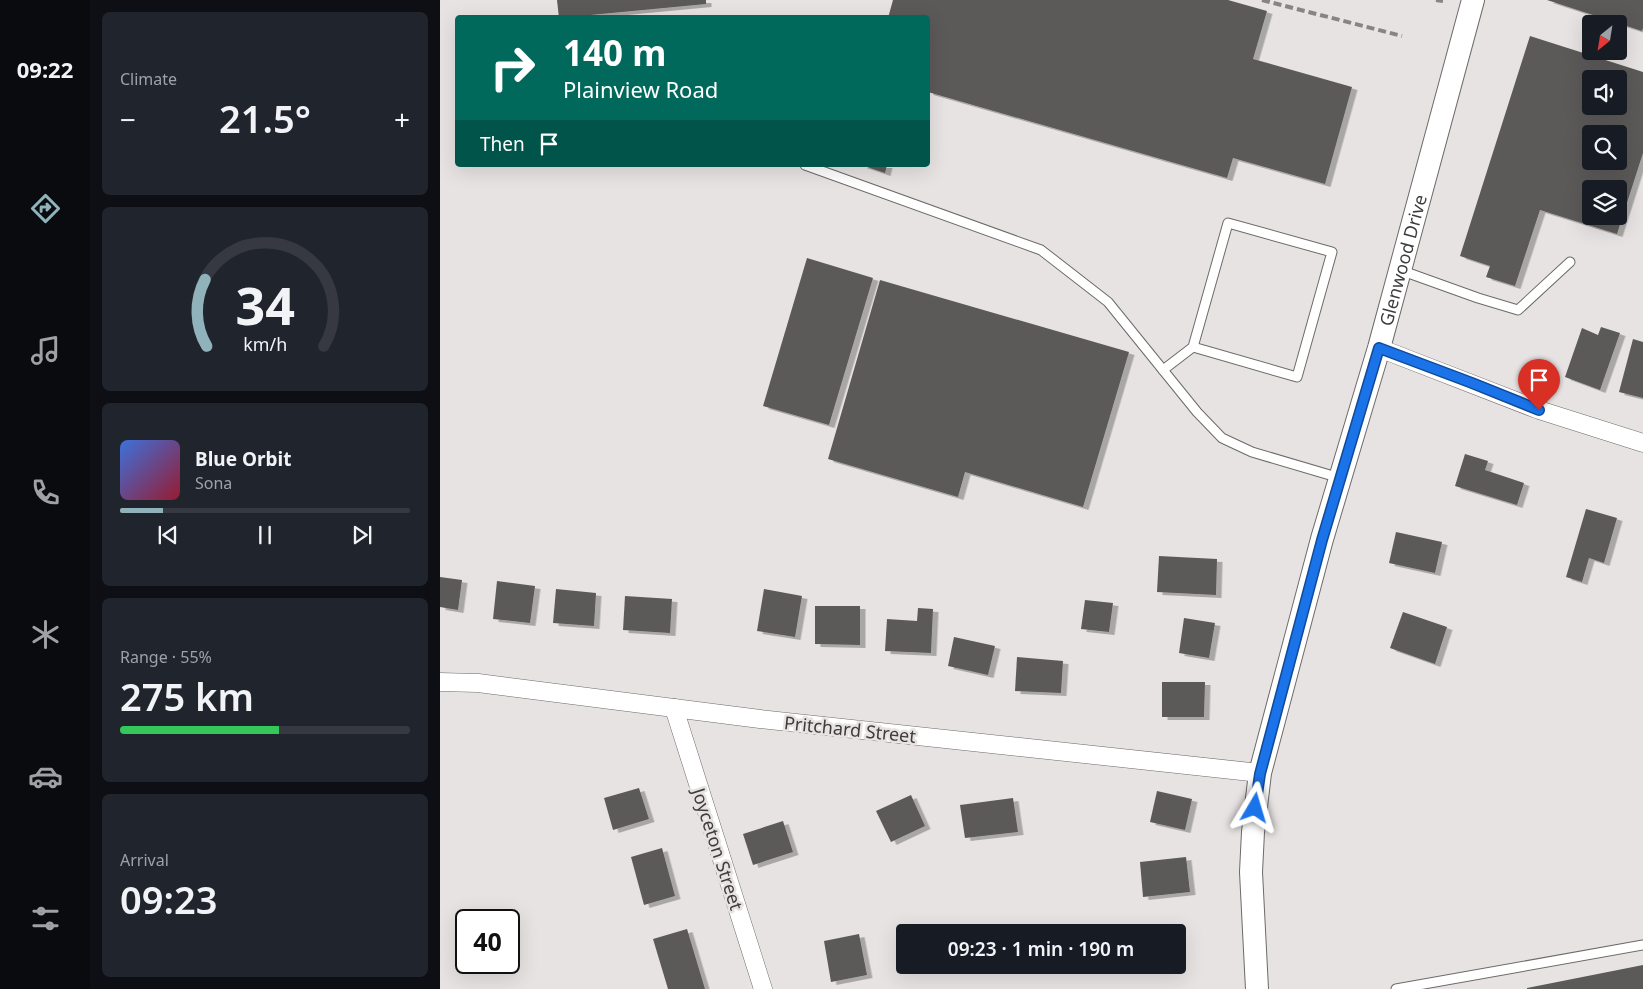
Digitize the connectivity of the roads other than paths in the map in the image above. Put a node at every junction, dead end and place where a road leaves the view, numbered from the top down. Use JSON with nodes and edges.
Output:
{"nodes":[{"id":1,"x":1473,"y":0,"type":"edge"},
{"id":2,"x":810,"y":167,"type":"edge"},
{"id":3,"x":1570,"y":262,"type":"dead end"},
{"id":4,"x":1400,"y":270,"type":"junction"},
{"id":5,"x":1193,"y":347,"type":"junction"},
{"id":6,"x":1379,"y":348,"type":"junction"},
{"id":7,"x":1163,"y":370,"type":"junction"},
{"id":8,"x":1643,"y":443,"type":"edge"},
{"id":9,"x":1340,"y":478,"type":"junction"},
{"id":10,"x":440,"y":682,"type":"edge"},
{"id":11,"x":674,"y":708,"type":"junction"},
{"id":12,"x":1260,"y":774,"type":"junction"},
{"id":13,"x":1643,"y":945,"type":"edge"},
{"id":14,"x":763,"y":989,"type":"edge"},
{"id":15,"x":1257,"y":989,"type":"edge"},
{"id":16,"x":1396,"y":989,"type":"edge"}],
"edges":[{"from":1,"to":4,"type":"street","name":"Glenwood Drive"},
{"from":2,"to":7,"type":"lane"},
{"from":3,"to":4,"type":"lane"},
{"from":4,"to":6,"type":"street","name":"Glenwood Drive"},
{"from":5,"to":5,"type":"lane"},
{"from":5,"to":7,"type":"lane"},
{"from":6,"to":8,"type":"street"},
{"from":6,"to":9,"type":"street","name":"Glenwood Drive"},
{"from":7,"to":9,"type":"lane"},
{"from":9,"to":12,"type":"street","name":"Glenwood Drive"},
{"from":10,"to":11,"type":"street","name":"Pritchard Street"},
{"from":11,"to":12,"type":"street","name":"Pritchard Street"},
{"from":11,"to":14,"type":"street","name":"Joyceton Street"},
{"from":12,"to":15,"type":"street","name":"Glenwood Drive"},
{"from":13,"to":16,"type":"lane"}]}
